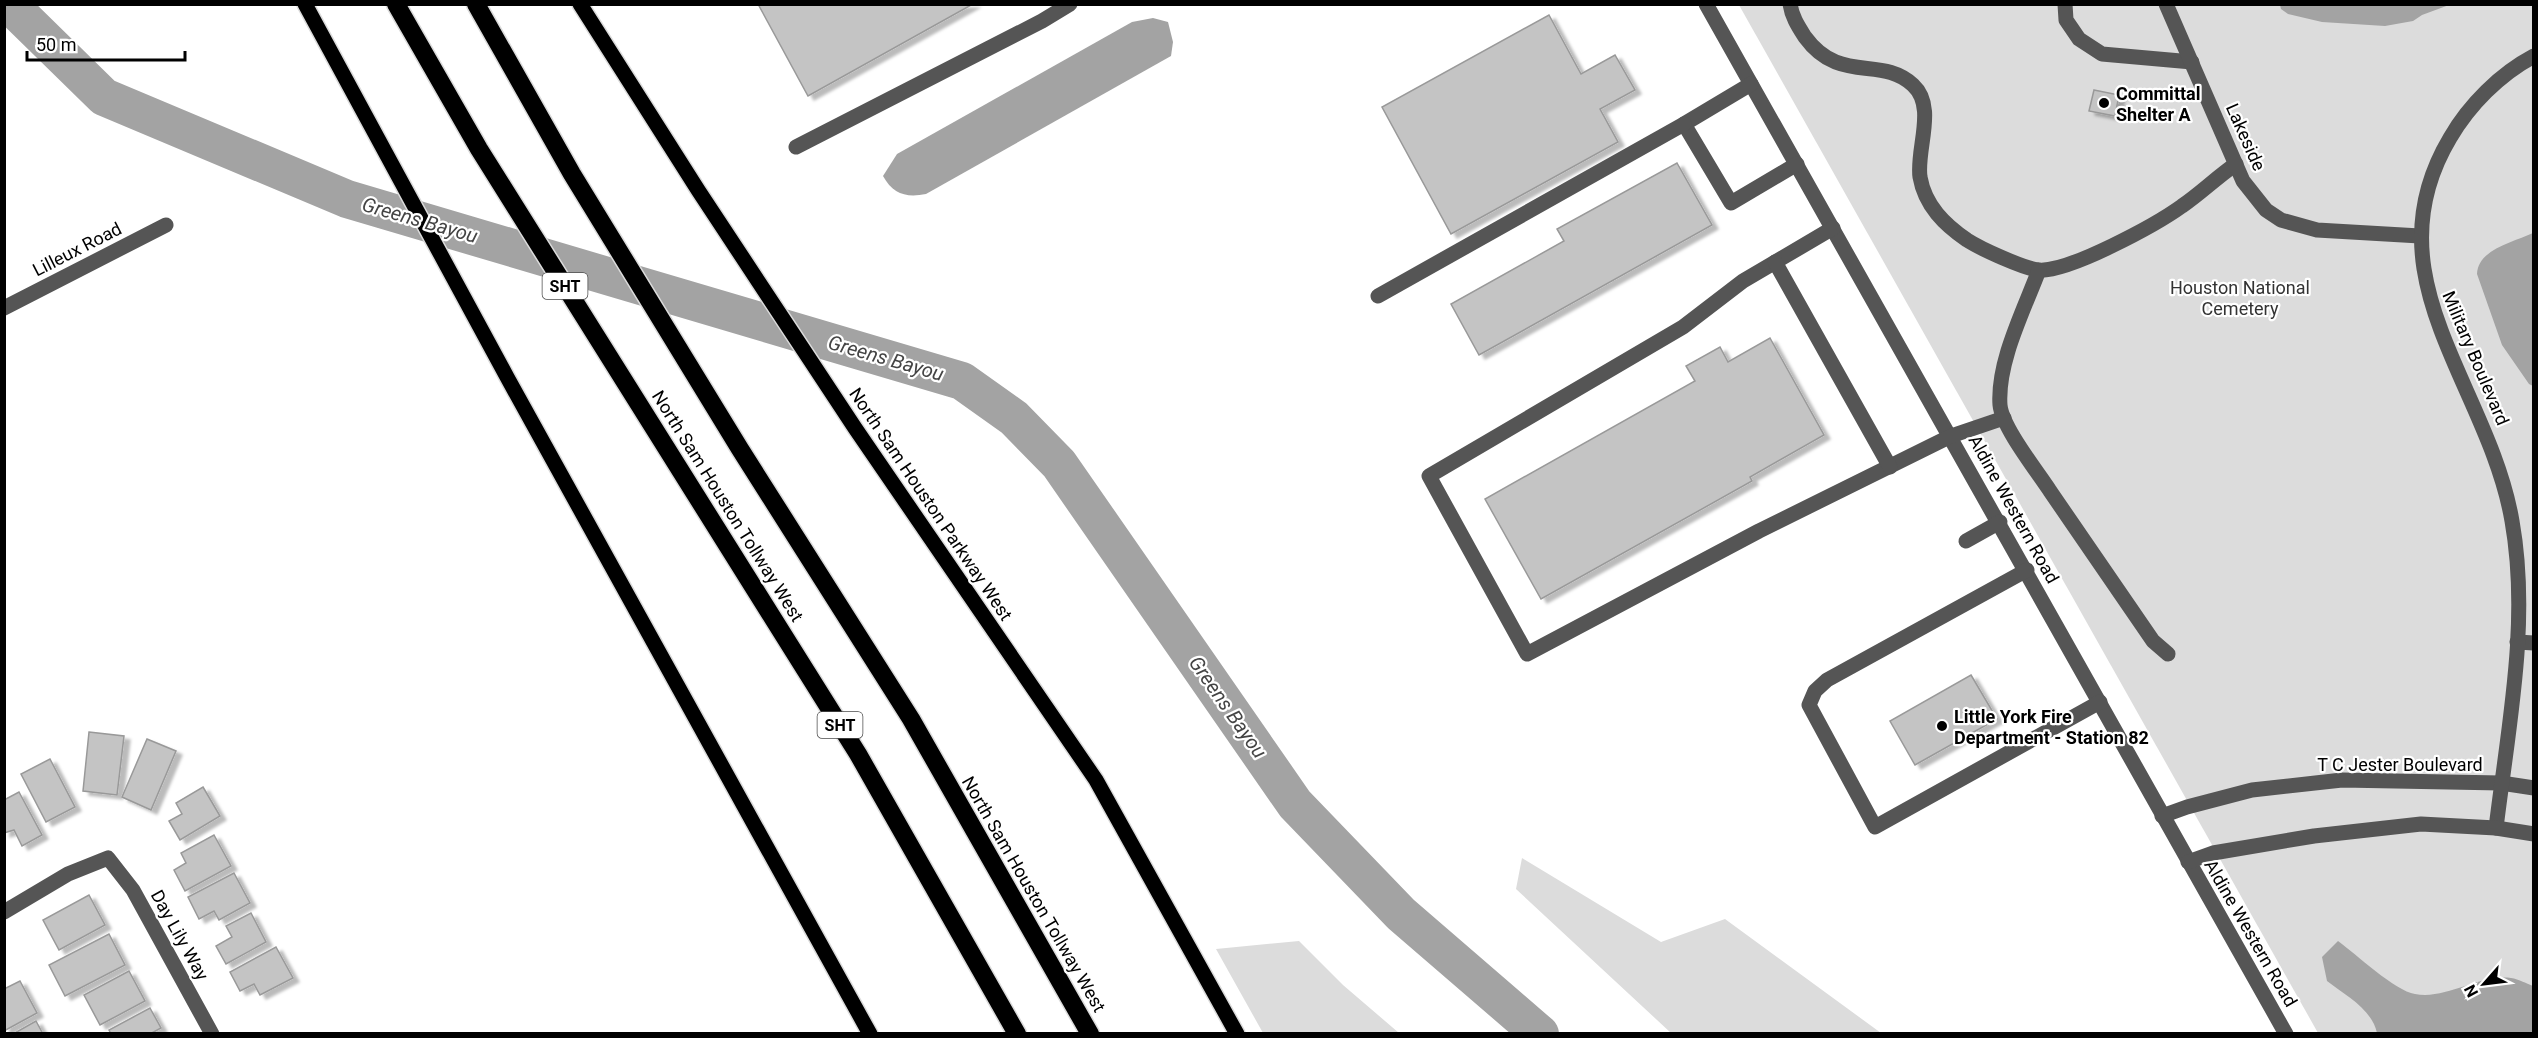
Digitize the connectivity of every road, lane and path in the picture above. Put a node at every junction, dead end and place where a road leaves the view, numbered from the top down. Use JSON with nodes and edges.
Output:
{"nodes":[{"id":1,"x":305,"y":4,"type":"edge"},
{"id":2,"x":396,"y":4,"type":"edge"},
{"id":3,"x":476,"y":4,"type":"edge"},
{"id":4,"x":580,"y":4,"type":"edge"},
{"id":5,"x":1070,"y":4,"type":"edge"},
{"id":6,"x":1707,"y":4,"type":"edge"},
{"id":7,"x":1790,"y":4,"type":"edge"},
{"id":8,"x":2065,"y":4,"type":"edge"},
{"id":9,"x":2166,"y":4,"type":"edge"},
{"id":10,"x":2534,"y":56,"type":"edge"},
{"id":11,"x":2192,"y":62,"type":"junction"},
{"id":12,"x":1751,"y":84,"type":"junction"},
{"id":13,"x":1684,"y":124,"type":"junction"},
{"id":14,"x":796,"y":147,"type":"dead end"},
{"id":15,"x":1797,"y":164,"type":"junction"},
{"id":16,"x":2236,"y":164,"type":"junction"},
{"id":17,"x":166,"y":225,"type":"dead end"},
{"id":18,"x":1833,"y":228,"type":"junction"},
{"id":19,"x":2420,"y":236,"type":"junction"},
{"id":20,"x":1775,"y":262,"type":"junction"},
{"id":21,"x":2039,"y":270,"type":"junction"},
{"id":22,"x":1378,"y":297,"type":"dead end"},
{"id":23,"x":4,"y":308,"type":"edge"},
{"id":24,"x":2004,"y":418,"type":"junction"},
{"id":25,"x":1951,"y":436,"type":"junction"},
{"id":26,"x":1890,"y":467,"type":"junction"},
{"id":27,"x":2000,"y":522,"type":"junction"},
{"id":28,"x":1966,"y":541,"type":"dead end"},
{"id":29,"x":2027,"y":570,"type":"junction"},
{"id":30,"x":2517,"y":642,"type":"junction"},
{"id":31,"x":2534,"y":643,"type":"edge"},
{"id":32,"x":2168,"y":654,"type":"dead end"},
{"id":33,"x":2100,"y":702,"type":"junction"},
{"id":34,"x":2501,"y":783,"type":"junction"},
{"id":35,"x":2534,"y":788,"type":"edge"},
{"id":36,"x":2162,"y":816,"type":"junction"},
{"id":37,"x":2496,"y":828,"type":"junction"},
{"id":38,"x":2534,"y":834,"type":"edge"},
{"id":39,"x":2188,"y":862,"type":"junction"},
{"id":40,"x":4,"y":912,"type":"edge"},
{"id":41,"x":212,"y":1034,"type":"edge"},
{"id":42,"x":870,"y":1034,"type":"edge"},
{"id":43,"x":1017,"y":1034,"type":"edge"},
{"id":44,"x":1090,"y":1034,"type":"edge"},
{"id":45,"x":1237,"y":1034,"type":"edge"},
{"id":46,"x":2286,"y":1034,"type":"edge"}],
"edges":[{"from":1,"to":42,"type":"main road"},
{"from":2,"to":43,"type":"highway","name":"North Sam Houston Tollway West","number":"SHT"},
{"from":3,"to":44,"type":"highway","name":"North Sam Houston Tollway West"},
{"from":4,"to":45,"type":"main road","name":"North Sam Houston Parkway West"},
{"from":5,"to":14,"type":"street"},
{"from":6,"to":12,"type":"street","name":"Aldine Western Road"},
{"from":7,"to":21,"type":"street"},
{"from":8,"to":11,"type":"street"},
{"from":9,"to":11,"type":"street","name":"Lakeside"},
{"from":10,"to":19,"type":"street","name":"Military Boulevard"},
{"from":11,"to":16,"type":"street","name":"Lakeside"},
{"from":12,"to":13,"type":"street"},
{"from":12,"to":15,"type":"street","name":"Aldine Western Road"},
{"from":13,"to":15,"type":"street"},
{"from":13,"to":22,"type":"street"},
{"from":15,"to":18,"type":"street","name":"Aldine Western Road"},
{"from":16,"to":19,"type":"street","name":"Lakeside"},
{"from":16,"to":21,"type":"street"},
{"from":17,"to":23,"type":"street","name":"Lilleux Road"},
{"from":18,"to":20,"type":"street"},
{"from":18,"to":25,"type":"street","name":"Aldine Western Road"},
{"from":19,"to":30,"type":"street","name":"Military Boulevard"},
{"from":20,"to":26,"type":"street"},
{"from":20,"to":26,"type":"street"},
{"from":21,"to":24,"type":"street"},
{"from":24,"to":25,"type":"street"},
{"from":24,"to":32,"type":"street"},
{"from":25,"to":26,"type":"street"},
{"from":25,"to":27,"type":"street","name":"Aldine Western Road"},
{"from":27,"to":28,"type":"street"},
{"from":27,"to":29,"type":"street","name":"Aldine Western Road"},
{"from":29,"to":33,"type":"street","name":"Aldine Western Road"},
{"from":29,"to":33,"type":"street"},
{"from":30,"to":31,"type":"street"},
{"from":30,"to":34,"type":"street","name":"Military Boulevard"},
{"from":33,"to":36,"type":"street","name":"Aldine Western Road"},
{"from":34,"to":35,"type":"street","name":"T C Jester Boulevard"},
{"from":34,"to":36,"type":"street","name":"T C Jester Boulevard"},
{"from":34,"to":37,"type":"street","name":"Military Boulevard"},
{"from":36,"to":39,"type":"street","name":"Aldine Western Road"},
{"from":37,"to":38,"type":"street"},
{"from":37,"to":39,"type":"street"},
{"from":39,"to":46,"type":"street","name":"Aldine Western Road"},
{"from":40,"to":41,"type":"street","name":"Day Lily Way"}]}
